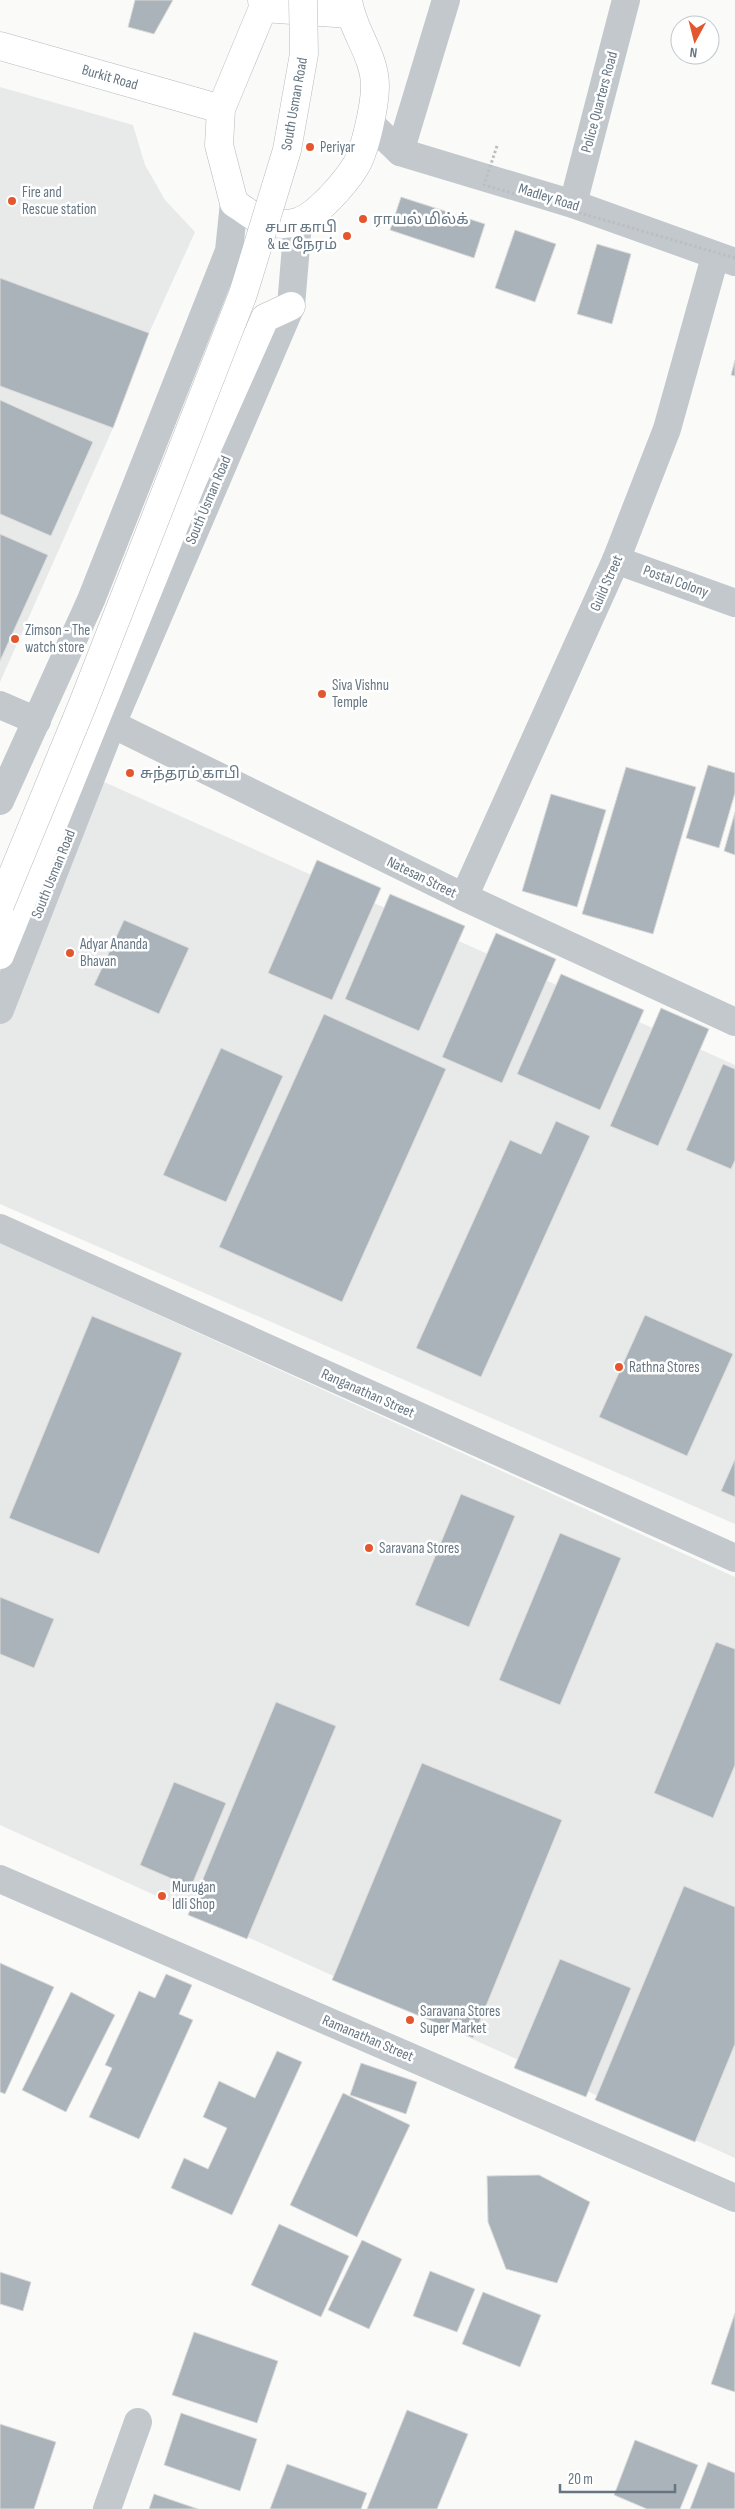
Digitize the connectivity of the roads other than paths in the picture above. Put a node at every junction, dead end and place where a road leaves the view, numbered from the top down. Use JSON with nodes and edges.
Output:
{"nodes":[{"id":1,"x":303,"y":0,"type":"edge"},
{"id":2,"x":446,"y":0,"type":"edge"},
{"id":3,"x":626,"y":0,"type":"edge"},
{"id":4,"x":263,"y":4,"type":"edge"},
{"id":5,"x":349,"y":7,"type":"edge"},
{"id":6,"x":0,"y":46,"type":"edge"},
{"id":7,"x":221,"y":109,"type":"junction"},
{"id":8,"x":370,"y":123,"type":"junction"},
{"id":9,"x":400,"y":152,"type":"junction"},
{"id":10,"x":234,"y":203,"type":"junction"},
{"id":11,"x":573,"y":204,"type":"junction"},
{"id":12,"x":298,"y":222,"type":"junction"},
{"id":13,"x":728,"y":259,"type":"edge"},
{"id":14,"x":291,"y":306,"type":"junction"},
{"id":15,"x":616,"y":560,"type":"junction"},
{"id":16,"x":735,"y":603,"type":"edge"},
{"id":17,"x":0,"y":705,"type":"edge"},
{"id":18,"x":37,"y":721,"type":"junction"},
{"id":19,"x":112,"y":724,"type":"junction"},
{"id":20,"x":0,"y":801,"type":"edge"},
{"id":21,"x":464,"y":897,"type":"junction"},
{"id":22,"x":0,"y":905,"type":"edge"},
{"id":23,"x":0,"y":955,"type":"edge"},
{"id":24,"x":0,"y":1010,"type":"edge"},
{"id":25,"x":735,"y":1022,"type":"edge"},
{"id":26,"x":0,"y":1228,"type":"edge"},
{"id":27,"x":735,"y":1558,"type":"edge"},
{"id":28,"x":0,"y":1879,"type":"edge"},
{"id":29,"x":735,"y":2198,"type":"edge"},
{"id":30,"x":138,"y":2422,"type":"dead end"},
{"id":31,"x":107,"y":2509,"type":"edge"}],
"edges":[{"from":1,"to":22,"type":"main road","name":"South Usman Road","bridge":true},
{"from":2,"to":9,"type":"street"},
{"from":3,"to":11,"type":"street","name":"Police Quarters Road"},
{"from":4,"to":5,"type":"main road"},
{"from":4,"to":7,"type":"main road"},
{"from":5,"to":8,"type":"main road"},
{"from":6,"to":7,"type":"main road","name":"Burkit Road"},
{"from":7,"to":10,"type":"main road"},
{"from":8,"to":9,"type":"street","name":"Madley Road"},
{"from":8,"to":12,"type":"main road"},
{"from":9,"to":11,"type":"street","name":"Madley Road"},
{"from":10,"to":12,"type":"main road"},
{"from":10,"to":18,"type":"street"},
{"from":11,"to":13,"type":"street","name":"Madley Road"},
{"from":12,"to":14,"type":"street","name":"South Usman Road"},
{"from":13,"to":15,"type":"street","name":"Guild Street"},
{"from":14,"to":19,"type":"street","name":"South Usman Road"},
{"from":14,"to":23,"type":"main road"},
{"from":15,"to":16,"type":"street","name":"Postal Colony"},
{"from":15,"to":21,"type":"street","name":"Guild Street"},
{"from":17,"to":18,"type":"street"},
{"from":18,"to":20,"type":"street"},
{"from":19,"to":21,"type":"street","name":"Natesan Street"},
{"from":19,"to":24,"type":"street","name":"South Usman Road"},
{"from":21,"to":25,"type":"street","name":"Natesan Street"},
{"from":26,"to":27,"type":"street","name":"Ranganathan Street"},
{"from":28,"to":29,"type":"street","name":"Ramanathan Street"},
{"from":30,"to":31,"type":"street"}]}
